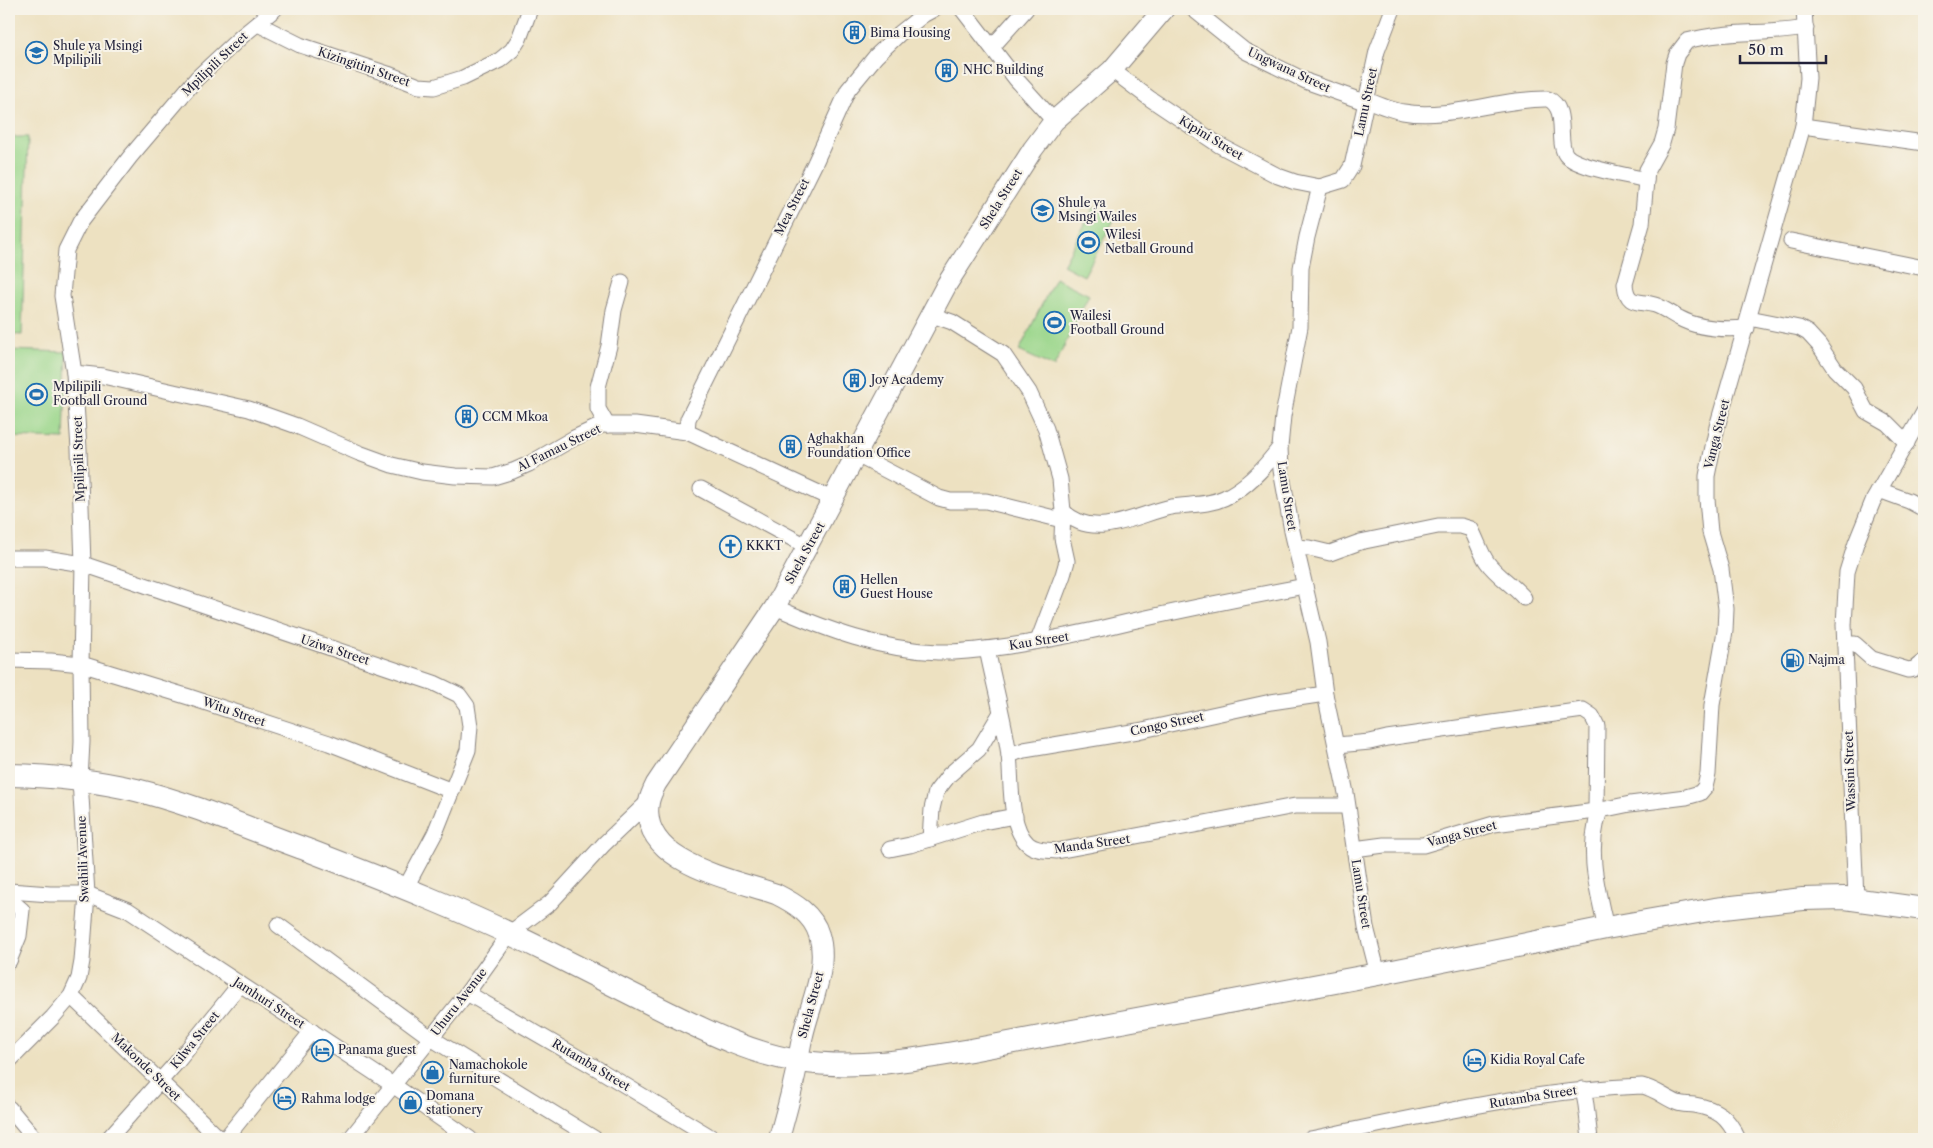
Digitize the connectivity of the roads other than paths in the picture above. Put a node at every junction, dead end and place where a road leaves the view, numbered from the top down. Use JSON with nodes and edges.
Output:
{"nodes":[{"id":1,"x":275,"y":9,"type":"edge"},
{"id":2,"x":530,"y":9,"type":"edge"},
{"id":3,"x":934,"y":9,"type":"edge"},
{"id":4,"x":962,"y":9,"type":"edge"},
{"id":5,"x":1026,"y":9,"type":"edge"},
{"id":6,"x":1164,"y":9,"type":"edge"},
{"id":7,"x":1193,"y":9,"type":"edge"},
{"id":8,"x":1391,"y":9,"type":"edge"},
{"id":9,"x":1804,"y":9,"type":"edge"},
{"id":10,"x":258,"y":24,"type":"junction"},
{"id":11,"x":1806,"y":28,"type":"junction"},
{"id":12,"x":992,"y":47,"type":"junction"},
{"id":13,"x":1112,"y":70,"type":"junction"},
{"id":14,"x":1367,"y":102,"type":"junction"},
{"id":15,"x":1054,"y":121,"type":"junction"},
{"id":16,"x":1803,"y":126,"type":"junction"},
{"id":17,"x":1924,"y":143,"type":"edge"},
{"id":18,"x":1646,"y":180,"type":"junction"},
{"id":19,"x":1320,"y":187,"type":"junction"},
{"id":20,"x":1791,"y":241,"type":"dead end"},
{"id":21,"x":1924,"y":268,"type":"edge"},
{"id":22,"x":622,"y":282,"type":"dead end"},
{"id":23,"x":932,"y":315,"type":"junction"},
{"id":24,"x":1748,"y":323,"type":"junction"},
{"id":25,"x":74,"y":373,"type":"junction"},
{"id":26,"x":1924,"y":412,"type":"edge"},
{"id":27,"x":607,"y":425,"type":"junction"},
{"id":28,"x":687,"y":432,"type":"junction"},
{"id":29,"x":1907,"y":443,"type":"junction"},
{"id":30,"x":1280,"y":447,"type":"junction"},
{"id":31,"x":857,"y":456,"type":"junction"},
{"id":32,"x":701,"y":489,"type":"dead end"},
{"id":33,"x":1878,"y":490,"type":"junction"},
{"id":34,"x":834,"y":500,"type":"junction"},
{"id":35,"x":1924,"y":509,"type":"edge"},
{"id":36,"x":1063,"y":516,"type":"junction"},
{"id":37,"x":808,"y":547,"type":"junction"},
{"id":38,"x":1296,"y":547,"type":"junction"},
{"id":39,"x":9,"y":558,"type":"edge"},
{"id":40,"x":82,"y":564,"type":"junction"},
{"id":41,"x":1305,"y":586,"type":"junction"},
{"id":42,"x":1524,"y":598,"type":"dead end"},
{"id":43,"x":775,"y":607,"type":"junction"},
{"id":44,"x":1038,"y":641,"type":"junction"},
{"id":45,"x":1846,"y":644,"type":"junction"},
{"id":46,"x":987,"y":649,"type":"junction"},
{"id":47,"x":9,"y":660,"type":"edge"},
{"id":48,"x":1924,"y":662,"type":"edge"},
{"id":49,"x":81,"y":664,"type":"junction"},
{"id":50,"x":1326,"y":694,"type":"junction"},
{"id":51,"x":1000,"y":714,"type":"junction"},
{"id":52,"x":1337,"y":745,"type":"junction"},
{"id":53,"x":1009,"y":755,"type":"junction"},
{"id":54,"x":9,"y":775,"type":"edge"},
{"id":55,"x":80,"y":780,"type":"junction"},
{"id":56,"x":452,"y":791,"type":"junction"},
{"id":57,"x":649,"y":801,"type":"junction"},
{"id":58,"x":1347,"y":806,"type":"junction"},
{"id":59,"x":1598,"y":811,"type":"junction"},
{"id":60,"x":1014,"y":816,"type":"junction"},
{"id":61,"x":930,"y":839,"type":"junction"},
{"id":62,"x":890,"y":849,"type":"dead end"},
{"id":63,"x":1354,"y":850,"type":"junction"},
{"id":64,"x":406,"y":888,"type":"junction"},
{"id":65,"x":9,"y":891,"type":"edge"},
{"id":66,"x":87,"y":894,"type":"junction"},
{"id":67,"x":1856,"y":898,"type":"junction"},
{"id":68,"x":9,"y":899,"type":"edge"},
{"id":69,"x":1924,"y":909,"type":"edge"},
{"id":70,"x":278,"y":925,"type":"dead end"},
{"id":71,"x":1606,"y":928,"type":"junction"},
{"id":72,"x":510,"y":933,"type":"junction"},
{"id":73,"x":9,"y":961,"type":"edge"},
{"id":74,"x":1378,"y":974,"type":"junction"},
{"id":75,"x":240,"y":984,"type":"junction"},
{"id":76,"x":467,"y":993,"type":"junction"},
{"id":77,"x":71,"y":996,"type":"junction"},
{"id":78,"x":312,"y":1032,"type":"junction"},
{"id":79,"x":431,"y":1038,"type":"junction"},
{"id":80,"x":9,"y":1061,"type":"edge"},
{"id":81,"x":798,"y":1061,"type":"junction"},
{"id":82,"x":160,"y":1081,"type":"junction"},
{"id":83,"x":393,"y":1085,"type":"junction"},
{"id":84,"x":1583,"y":1090,"type":"junction"},
{"id":85,"x":9,"y":1108,"type":"edge"},
{"id":86,"x":35,"y":1139,"type":"edge"},
{"id":87,"x":108,"y":1139,"type":"edge"},
{"id":88,"x":220,"y":1139,"type":"edge"},
{"id":89,"x":225,"y":1139,"type":"edge"},
{"id":90,"x":350,"y":1139,"type":"edge"},
{"id":91,"x":470,"y":1139,"type":"edge"},
{"id":92,"x":595,"y":1139,"type":"edge"},
{"id":93,"x":714,"y":1139,"type":"edge"},
{"id":94,"x":779,"y":1139,"type":"edge"},
{"id":95,"x":1310,"y":1139,"type":"edge"},
{"id":96,"x":1590,"y":1139,"type":"edge"},
{"id":97,"x":1738,"y":1139,"type":"edge"}],
"edges":[{"from":1,"to":10,"type":"street","name":"Mpilipili Street"},
{"from":2,"to":10,"type":"street","name":"Kizingitini Street"},
{"from":3,"to":28,"type":"street","name":"Mea Street"},
{"from":4,"to":12,"type":"street"},
{"from":5,"to":12,"type":"street"},
{"from":6,"to":13,"type":"main road","name":"Shela Street"},
{"from":7,"to":14,"type":"street","name":"Ungwana Street"},
{"from":8,"to":14,"type":"street","name":"Lamu Street"},
{"from":9,"to":11,"type":"street","name":"Vanga Street"},
{"from":10,"to":25,"type":"street","name":"Mpilipili Street"},
{"from":11,"to":16,"type":"street","name":"Vanga Street"},
{"from":11,"to":18,"type":"street"},
{"from":12,"to":15,"type":"street"},
{"from":13,"to":15,"type":"main road","name":"Shela Street"},
{"from":13,"to":19,"type":"street","name":"Kipini Street"},
{"from":14,"to":18,"type":"street","name":"Ungwana Street"},
{"from":14,"to":19,"type":"street","name":"Lamu Street"},
{"from":15,"to":23,"type":"main road","name":"Shela Street"},
{"from":16,"to":17,"type":"street"},
{"from":16,"to":24,"type":"street","name":"Vanga Street"},
{"from":18,"to":24,"type":"street"},
{"from":19,"to":30,"type":"street","name":"Lamu Street"},
{"from":20,"to":21,"type":"street"},
{"from":22,"to":27,"type":"street"},
{"from":23,"to":31,"type":"main road","name":"Shela Street"},
{"from":23,"to":36,"type":"street"},
{"from":24,"to":29,"type":"street"},
{"from":24,"to":59,"type":"street","name":"Vanga Street"},
{"from":25,"to":27,"type":"street","name":"Al Famau Street"},
{"from":25,"to":40,"type":"street","name":"Mpilipili Street"},
{"from":26,"to":29,"type":"street","name":"Wassini Street"},
{"from":27,"to":28,"type":"street","name":"Al Famau Street"},
{"from":28,"to":34,"type":"street","name":"Al Famau Street"},
{"from":29,"to":33,"type":"street","name":"Wassini Street"},
{"from":30,"to":36,"type":"street"},
{"from":30,"to":38,"type":"street","name":"Lamu Street"},
{"from":31,"to":34,"type":"main road","name":"Shela Street"},
{"from":31,"to":36,"type":"street"},
{"from":32,"to":37,"type":"street"},
{"from":33,"to":35,"type":"street"},
{"from":33,"to":45,"type":"street","name":"Wassini Street"},
{"from":34,"to":37,"type":"main road","name":"Shela Street"},
{"from":36,"to":44,"type":"street"},
{"from":37,"to":43,"type":"main road","name":"Shela Street"},
{"from":38,"to":41,"type":"street","name":"Lamu Street"},
{"from":38,"to":42,"type":"street"},
{"from":39,"to":40,"type":"street","name":"Uziwa Street"},
{"from":40,"to":49,"type":"street","name":"Mpilipili Street"},
{"from":40,"to":56,"type":"street","name":"Uziwa Street"},
{"from":41,"to":44,"type":"street","name":"Kau Street"},
{"from":41,"to":50,"type":"street","name":"Lamu Street"},
{"from":43,"to":46,"type":"street","name":"Kau Street"},
{"from":43,"to":57,"type":"main road","name":"Shela Street"},
{"from":44,"to":46,"type":"street","name":"Kau Street"},
{"from":45,"to":48,"type":"street"},
{"from":45,"to":67,"type":"street","name":"Wassini Street"},
{"from":46,"to":51,"type":"street","name":"Manda Street"},
{"from":47,"to":49,"type":"street","name":"Witu Street"},
{"from":49,"to":55,"type":"street","name":"Mpilipili Street"},
{"from":49,"to":56,"type":"street","name":"Witu Street"},
{"from":50,"to":52,"type":"street","name":"Lamu Street"},
{"from":50,"to":53,"type":"street","name":"Congo Street"},
{"from":51,"to":53,"type":"street","name":"Manda Street"},
{"from":51,"to":61,"type":"street"},
{"from":52,"to":58,"type":"street","name":"Lamu Street"},
{"from":52,"to":59,"type":"street"},
{"from":53,"to":60,"type":"street","name":"Manda Street"},
{"from":54,"to":55,"type":"highway"},
{"from":55,"to":64,"type":"highway"},
{"from":55,"to":66,"type":"street","name":"Swahili Avenue"},
{"from":56,"to":64,"type":"street","name":"Uziwa Street"},
{"from":57,"to":72,"type":"street"},
{"from":57,"to":81,"type":"main road","name":"Shela Street"},
{"from":58,"to":60,"type":"street","name":"Manda Street"},
{"from":58,"to":63,"type":"street","name":"Lamu Street"},
{"from":59,"to":63,"type":"street","name":"Vanga Street"},
{"from":59,"to":71,"type":"street"},
{"from":60,"to":61,"type":"street"},
{"from":61,"to":62,"type":"street"},
{"from":63,"to":74,"type":"street","name":"Lamu Street"},
{"from":64,"to":72,"type":"highway"},
{"from":65,"to":66,"type":"street"},
{"from":66,"to":75,"type":"street","name":"Jamhuri Street"},
{"from":66,"to":77,"type":"street","name":"Swahili Avenue"},
{"from":67,"to":69,"type":"highway"},
{"from":67,"to":71,"type":"highway"},
{"from":68,"to":73,"type":"street"},
{"from":70,"to":79,"type":"street"},
{"from":71,"to":74,"type":"highway"},
{"from":72,"to":76,"type":"street","name":"Uhuru Avenue"},
{"from":72,"to":81,"type":"highway"},
{"from":74,"to":81,"type":"highway"},
{"from":75,"to":78,"type":"street","name":"Jamhuri Street"},
{"from":75,"to":82,"type":"street","name":"Kilwa Street"},
{"from":76,"to":79,"type":"street","name":"Uhuru Avenue"},
{"from":76,"to":93,"type":"street","name":"Rutamba Street"},
{"from":77,"to":80,"type":"street","name":"Swahili Avenue"},
{"from":77,"to":82,"type":"street","name":"Makonde Street"},
{"from":78,"to":83,"type":"street","name":"Jamhuri Street"},
{"from":78,"to":89,"type":"street"},
{"from":79,"to":83,"type":"street","name":"Uhuru Avenue"},
{"from":79,"to":92,"type":"street"},
{"from":81,"to":94,"type":"main road","name":"Shela Street"},
{"from":82,"to":87,"type":"street","name":"Kilwa Street"},
{"from":82,"to":88,"type":"street","name":"Makonde Street"},
{"from":83,"to":90,"type":"street","name":"Uhuru Avenue"},
{"from":83,"to":91,"type":"street","name":"Jamhuri Street"},
{"from":84,"to":95,"type":"street","name":"Rutamba Street"},
{"from":84,"to":96,"type":"street"},
{"from":84,"to":97,"type":"street","name":"Rutamba Street"},
{"from":85,"to":86,"type":"street"}]}
